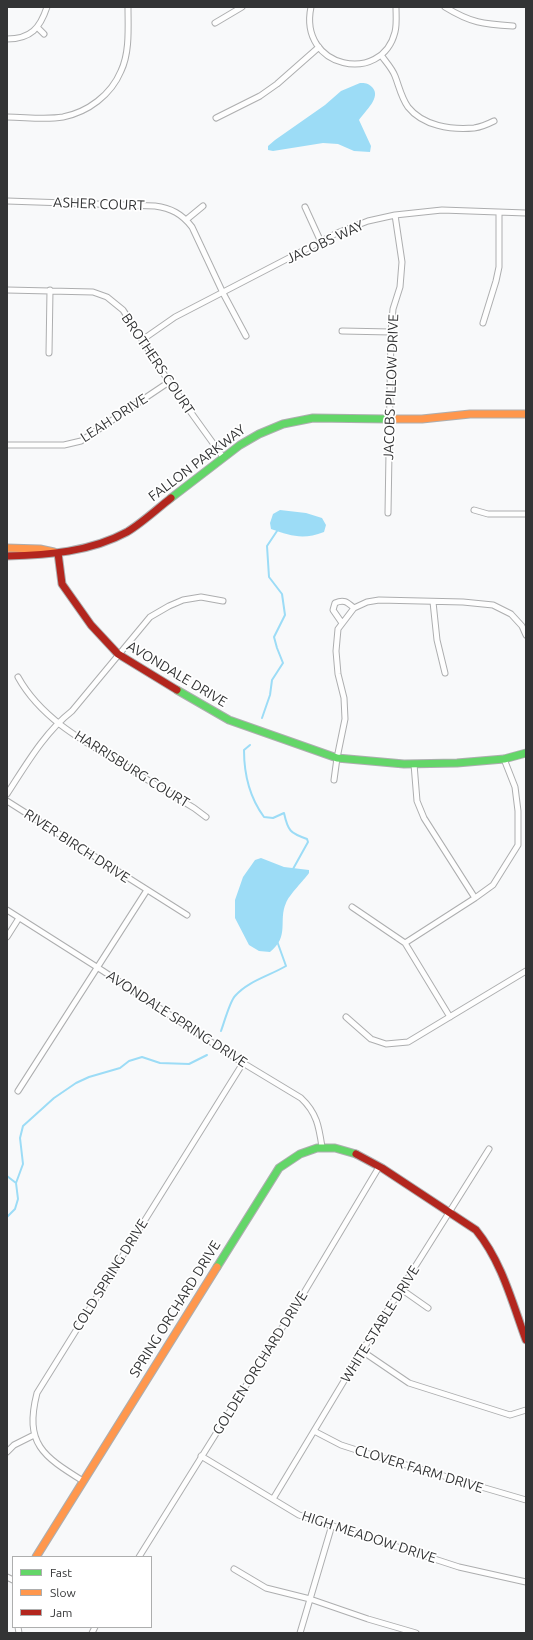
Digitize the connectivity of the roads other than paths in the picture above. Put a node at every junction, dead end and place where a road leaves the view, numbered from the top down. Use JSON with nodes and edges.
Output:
{"nodes":[{"id":1,"x":47,"y":7,"type":"edge"},
{"id":2,"x":128,"y":7,"type":"edge"},
{"id":3,"x":242,"y":7,"type":"edge"},
{"id":4,"x":311,"y":7,"type":"edge"},
{"id":5,"x":396,"y":7,"type":"edge"},
{"id":6,"x":445,"y":7,"type":"edge"},
{"id":7,"x":215,"y":23,"type":"dead end"},
{"id":8,"x":513,"y":26,"type":"dead end"},
{"id":9,"x":38,"y":28,"type":"junction"},
{"id":10,"x":44,"y":34,"type":"dead end"},
{"id":11,"x":7,"y":39,"type":"edge"},
{"id":12,"x":319,"y":47,"type":"junction"},
{"id":13,"x":381,"y":55,"type":"junction"},
{"id":14,"x":7,"y":117,"type":"edge"},
{"id":15,"x":216,"y":118,"type":"dead end"},
{"id":16,"x":494,"y":121,"type":"dead end"},
{"id":17,"x":7,"y":201,"type":"edge"},
{"id":18,"x":203,"y":206,"type":"dead end"},
{"id":19,"x":305,"y":207,"type":"dead end"},
{"id":20,"x":499,"y":213,"type":"junction"},
{"id":21,"x":526,"y":213,"type":"edge"},
{"id":22,"x":395,"y":215,"type":"junction"},
{"id":23,"x":186,"y":220,"type":"junction"},
{"id":24,"x":321,"y":242,"type":"junction"},
{"id":25,"x":7,"y":290,"type":"edge"},
{"id":26,"x":50,"y":290,"type":"junction"},
{"id":27,"x":223,"y":293,"type":"junction"},
{"id":28,"x":483,"y":323,"type":"dead end"},
{"id":29,"x":342,"y":331,"type":"dead end"},
{"id":30,"x":391,"y":332,"type":"junction"},
{"id":31,"x":246,"y":336,"type":"dead end"},
{"id":32,"x":142,"y":340,"type":"junction"},
{"id":33,"x":49,"y":353,"type":"dead end"},
{"id":34,"x":169,"y":382,"type":"junction"},
{"id":35,"x":526,"y":414,"type":"edge"},
{"id":36,"x":390,"y":419,"type":"junction"},
{"id":37,"x":7,"y":444,"type":"edge"},
{"id":38,"x":223,"y":457,"type":"junction"},
{"id":39,"x":474,"y":510,"type":"dead end"},
{"id":40,"x":388,"y":512,"type":"dead end"},
{"id":41,"x":526,"y":514,"type":"edge"},
{"id":42,"x":7,"y":548,"type":"edge"},
{"id":43,"x":58,"y":552,"type":"junction"},
{"id":44,"x":7,"y":556,"type":"edge"},
{"id":45,"x":223,"y":601,"type":"dead end"},
{"id":46,"x":433,"y":602,"type":"junction"},
{"id":47,"x":354,"y":608,"type":"junction"},
{"id":48,"x":342,"y":622,"type":"junction"},
{"id":49,"x":526,"y":635,"type":"edge"},
{"id":50,"x":118,"y":654,"type":"junction"},
{"id":51,"x":445,"y":673,"type":"dead end"},
{"id":52,"x":18,"y":677,"type":"dead end"},
{"id":53,"x":58,"y":722,"type":"junction"},
{"id":54,"x":526,"y":753,"type":"edge"},
{"id":55,"x":337,"y":758,"type":"junction"},
{"id":56,"x":504,"y":759,"type":"junction"},
{"id":57,"x":414,"y":764,"type":"junction"},
{"id":58,"x":334,"y":780,"type":"dead end"},
{"id":59,"x":7,"y":794,"type":"edge"},
{"id":60,"x":7,"y":801,"type":"edge"},
{"id":61,"x":206,"y":817,"type":"dead end"},
{"id":62,"x":147,"y":890,"type":"junction"},
{"id":63,"x":476,"y":898,"type":"junction"},
{"id":64,"x":352,"y":907,"type":"dead end"},
{"id":65,"x":7,"y":910,"type":"edge"},
{"id":66,"x":187,"y":915,"type":"dead end"},
{"id":67,"x":19,"y":918,"type":"junction"},
{"id":68,"x":7,"y":937,"type":"edge"},
{"id":69,"x":405,"y":943,"type":"junction"},
{"id":70,"x":97,"y":967,"type":"junction"},
{"id":71,"x":526,"y":971,"type":"edge"},
{"id":72,"x":346,"y":1017,"type":"dead end"},
{"id":73,"x":450,"y":1017,"type":"junction"},
{"id":74,"x":243,"y":1063,"type":"junction"},
{"id":75,"x":18,"y":1091,"type":"dead end"},
{"id":76,"x":322,"y":1147,"type":"junction"},
{"id":77,"x":488,"y":1149,"type":"dead end"},
{"id":78,"x":379,"y":1167,"type":"junction"},
{"id":79,"x":449,"y":1212,"type":"junction"},
{"id":80,"x":401,"y":1289,"type":"junction"},
{"id":81,"x":428,"y":1308,"type":"dead end"},
{"id":82,"x":526,"y":1340,"type":"edge"},
{"id":83,"x":362,"y":1351,"type":"junction"},
{"id":84,"x":526,"y":1410,"type":"edge"},
{"id":85,"x":314,"y":1431,"type":"junction"},
{"id":86,"x":34,"y":1435,"type":"junction"},
{"id":87,"x":7,"y":1452,"type":"edge"},
{"id":88,"x":201,"y":1456,"type":"junction"},
{"id":89,"x":83,"y":1481,"type":"junction"},
{"id":90,"x":273,"y":1499,"type":"junction"},
{"id":91,"x":526,"y":1500,"type":"edge"},
{"id":92,"x":332,"y":1525,"type":"junction"},
{"id":93,"x":37,"y":1556,"type":"edge"},
{"id":94,"x":140,"y":1556,"type":"edge"},
{"id":95,"x":234,"y":1570,"type":"dead end"},
{"id":96,"x":526,"y":1582,"type":"edge"},
{"id":97,"x":310,"y":1599,"type":"junction"},
{"id":98,"x":300,"y":1633,"type":"edge"},
{"id":99,"x":416,"y":1633,"type":"edge"}],
"edges":[{"from":1,"to":9,"type":"street"},
{"from":2,"to":14,"type":"street"},
{"from":3,"to":7,"type":"street"},
{"from":4,"to":12,"type":"street"},
{"from":5,"to":13,"type":"street"},
{"from":6,"to":8,"type":"street"},
{"from":9,"to":10,"type":"street"},
{"from":9,"to":11,"type":"street"},
{"from":12,"to":13,"type":"street"},
{"from":12,"to":15,"type":"street"},
{"from":13,"to":16,"type":"street"},
{"from":17,"to":23,"type":"street","name":"ASHER COURT"},
{"from":18,"to":23,"type":"street"},
{"from":19,"to":24,"type":"street"},
{"from":20,"to":21,"type":"street","name":"JACOBS WAY"},
{"from":20,"to":22,"type":"street","name":"JACOBS WAY"},
{"from":20,"to":28,"type":"street"},
{"from":22,"to":24,"type":"street","name":"JACOBS WAY"},
{"from":22,"to":30,"type":"street","name":"JACOBS PILLOW DRIVE"},
{"from":23,"to":27,"type":"street","name":"ASHER COURT"},
{"from":24,"to":27,"type":"street","name":"JACOBS WAY"},
{"from":25,"to":26,"type":"street","name":"BROTHERS COURT"},
{"from":26,"to":32,"type":"street","name":"BROTHERS COURT"},
{"from":26,"to":33,"type":"street"},
{"from":27,"to":31,"type":"street","name":"ASHER COURT"},
{"from":27,"to":32,"type":"street","name":"JACOBS WAY"},
{"from":29,"to":30,"type":"street"},
{"from":30,"to":36,"type":"street","name":"JACOBS PILLOW DRIVE"},
{"from":32,"to":34,"type":"street","name":"BROTHERS COURT"},
{"from":34,"to":37,"type":"street","name":"LEAH DRIVE"},
{"from":34,"to":38,"type":"street","name":"BROTHERS COURT"},
{"from":35,"to":36,"type":"street","name":"FALLON PARKWAY"},
{"from":36,"to":38,"type":"street","name":"FALLON PARKWAY"},
{"from":36,"to":40,"type":"street","name":"JACOBS PILLOW DRIVE"},
{"from":38,"to":43,"type":"street","name":"FALLON PARKWAY"},
{"from":39,"to":41,"type":"street"},
{"from":42,"to":43,"type":"street","name":"FALLON PARKWAY"},
{"from":43,"to":44,"type":"street","name":"FALLON PARKWAY"},
{"from":43,"to":50,"type":"street","name":"AVONDALE DRIVE"},
{"from":45,"to":50,"type":"street"},
{"from":46,"to":47,"type":"street"},
{"from":46,"to":49,"type":"street"},
{"from":46,"to":51,"type":"street"},
{"from":47,"to":48,"type":"street"},
{"from":47,"to":48,"type":"street"},
{"from":48,"to":55,"type":"street"},
{"from":50,"to":53,"type":"street"},
{"from":50,"to":55,"type":"street","name":"AVONDALE DRIVE"},
{"from":52,"to":53,"type":"street","name":"HARRISBURG COURT"},
{"from":53,"to":59,"type":"street"},
{"from":53,"to":61,"type":"street","name":"HARRISBURG COURT"},
{"from":54,"to":56,"type":"street","name":"AVONDALE DRIVE"},
{"from":55,"to":57,"type":"street","name":"AVONDALE DRIVE"},
{"from":55,"to":58,"type":"street"},
{"from":56,"to":57,"type":"street","name":"AVONDALE DRIVE"},
{"from":56,"to":63,"type":"street"},
{"from":57,"to":63,"type":"street"},
{"from":60,"to":62,"type":"street","name":"RIVER BIRCH DRIVE"},
{"from":62,"to":66,"type":"street","name":"RIVER BIRCH DRIVE"},
{"from":62,"to":70,"type":"street"},
{"from":63,"to":69,"type":"street"},
{"from":64,"to":69,"type":"street"},
{"from":65,"to":67,"type":"street","name":"AVONDALE SPRING DRIVE"},
{"from":67,"to":68,"type":"street"},
{"from":67,"to":70,"type":"street","name":"AVONDALE SPRING DRIVE"},
{"from":69,"to":73,"type":"street"},
{"from":70,"to":74,"type":"street","name":"AVONDALE SPRING DRIVE"},
{"from":70,"to":75,"type":"street"},
{"from":71,"to":73,"type":"street"},
{"from":72,"to":73,"type":"street"},
{"from":74,"to":76,"type":"street","name":"AVONDALE SPRING DRIVE"},
{"from":74,"to":86,"type":"street","name":"COLD SPRING DRIVE"},
{"from":76,"to":78,"type":"street","name":"SPRING ORCHARD DRIVE"},
{"from":76,"to":89,"type":"street","name":"SPRING ORCHARD DRIVE"},
{"from":77,"to":79,"type":"street","name":"WHITE STABLE DRIVE"},
{"from":78,"to":79,"type":"street","name":"SPRING ORCHARD DRIVE"},
{"from":78,"to":88,"type":"street","name":"GOLDEN ORCHARD DRIVE"},
{"from":79,"to":80,"type":"street","name":"WHITE STABLE DRIVE"},
{"from":79,"to":82,"type":"street","name":"SPRING ORCHARD DRIVE"},
{"from":80,"to":81,"type":"street"},
{"from":80,"to":83,"type":"street","name":"WHITE STABLE DRIVE"},
{"from":83,"to":84,"type":"street"},
{"from":83,"to":85,"type":"street","name":"WHITE STABLE DRIVE"},
{"from":85,"to":90,"type":"street","name":"WHITE STABLE DRIVE"},
{"from":85,"to":91,"type":"street","name":"CLOVER FARM DRIVE"},
{"from":86,"to":87,"type":"street"},
{"from":86,"to":89,"type":"street","name":"COLD SPRING DRIVE"},
{"from":88,"to":90,"type":"street","name":"HIGH MEADOW DRIVE"},
{"from":88,"to":94,"type":"street","name":"GOLDEN ORCHARD DRIVE"},
{"from":89,"to":93,"type":"street","name":"SPRING ORCHARD DRIVE"},
{"from":90,"to":92,"type":"street","name":"HIGH MEADOW DRIVE"},
{"from":92,"to":96,"type":"street","name":"HIGH MEADOW DRIVE"},
{"from":92,"to":97,"type":"street"},
{"from":95,"to":97,"type":"street"},
{"from":97,"to":98,"type":"street"},
{"from":97,"to":99,"type":"street"}]}
